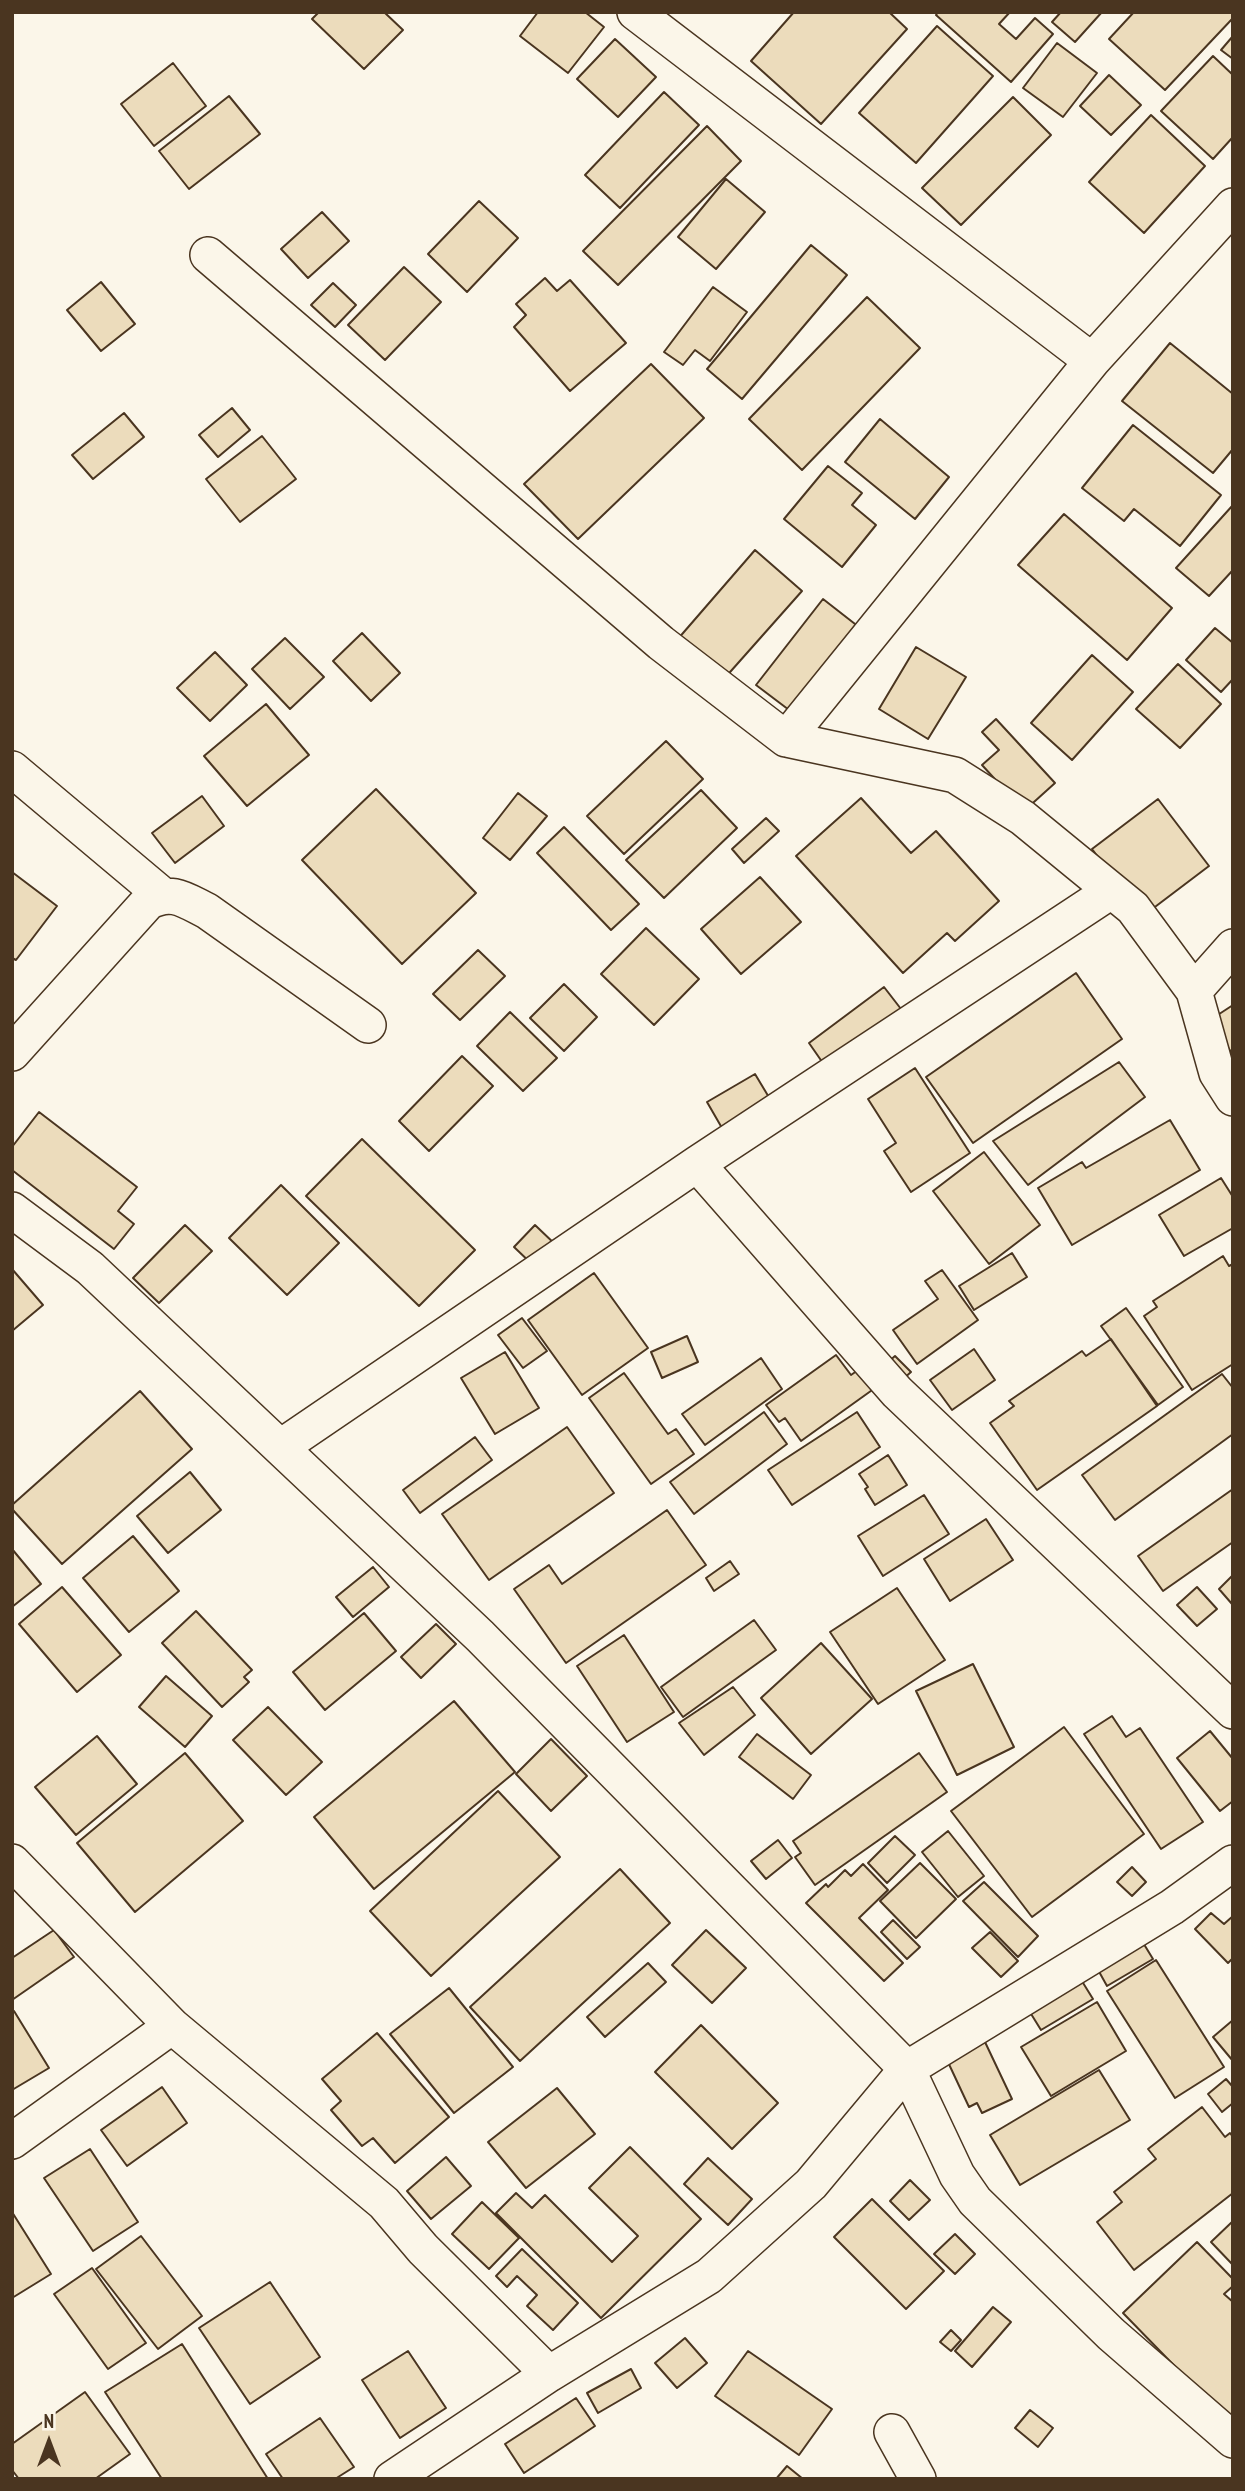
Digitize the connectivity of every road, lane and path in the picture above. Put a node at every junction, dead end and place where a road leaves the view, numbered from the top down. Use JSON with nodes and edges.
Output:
{"nodes":[{"id":1,"x":635,"y":12,"type":"edge"},
{"id":2,"x":1233,"y":206,"type":"edge"},
{"id":3,"x":208,"y":255,"type":"dead end"},
{"id":4,"x":1092,"y":361,"type":"junction"},
{"id":5,"x":786,"y":739,"type":"junction"},
{"id":6,"x":12,"y":769,"type":"edge"},
{"id":7,"x":1111,"y":891,"type":"junction"},
{"id":8,"x":162,"y":895,"type":"junction"},
{"id":9,"x":1233,"y":947,"type":"edge"},
{"id":10,"x":1194,"y":991,"type":"junction"},
{"id":11,"x":368,"y":1025,"type":"dead end"},
{"id":12,"x":12,"y":1053,"type":"edge"},
{"id":13,"x":1233,"y":1098,"type":"edge"},
{"id":14,"x":697,"y":1164,"type":"junction"},
{"id":15,"x":12,"y":1209,"type":"edge"},
{"id":16,"x":281,"y":1447,"type":"junction"},
{"id":17,"x":1233,"y":1711,"type":"edge"},
{"id":18,"x":12,"y":1862,"type":"edge"},
{"id":19,"x":1233,"y":1863,"type":"edge"},
{"id":20,"x":172,"y":2026,"type":"junction"},
{"id":21,"x":907,"y":2069,"type":"junction"},
{"id":22,"x":12,"y":2141,"type":"edge"},
{"id":23,"x":549,"y":2374,"type":"junction"},
{"id":24,"x":892,"y":2432,"type":"dead end"},
{"id":25,"x":1233,"y":2440,"type":"edge"},
{"id":26,"x":392,"y":2479,"type":"edge"},
{"id":27,"x":918,"y":2479,"type":"edge"}],
"edges":[{"from":1,"to":4,"type":"street"},
{"from":2,"to":4,"type":"street"},
{"from":3,"to":5,"type":"street"},
{"from":4,"to":5,"type":"street"},
{"from":5,"to":7,"type":"street"},
{"from":6,"to":8,"type":"street"},
{"from":7,"to":10,"type":"street"},
{"from":7,"to":14,"type":"street"},
{"from":8,"to":11,"type":"street"},
{"from":8,"to":12,"type":"street"},
{"from":9,"to":10,"type":"street"},
{"from":10,"to":13,"type":"street"},
{"from":14,"to":16,"type":"street"},
{"from":14,"to":17,"type":"street"},
{"from":15,"to":16,"type":"street"},
{"from":16,"to":21,"type":"street"},
{"from":18,"to":20,"type":"street"},
{"from":19,"to":21,"type":"street"},
{"from":20,"to":22,"type":"street"},
{"from":20,"to":23,"type":"street"},
{"from":21,"to":23,"type":"street"},
{"from":21,"to":25,"type":"street"},
{"from":23,"to":26,"type":"street"},
{"from":24,"to":27,"type":"street"}]}
